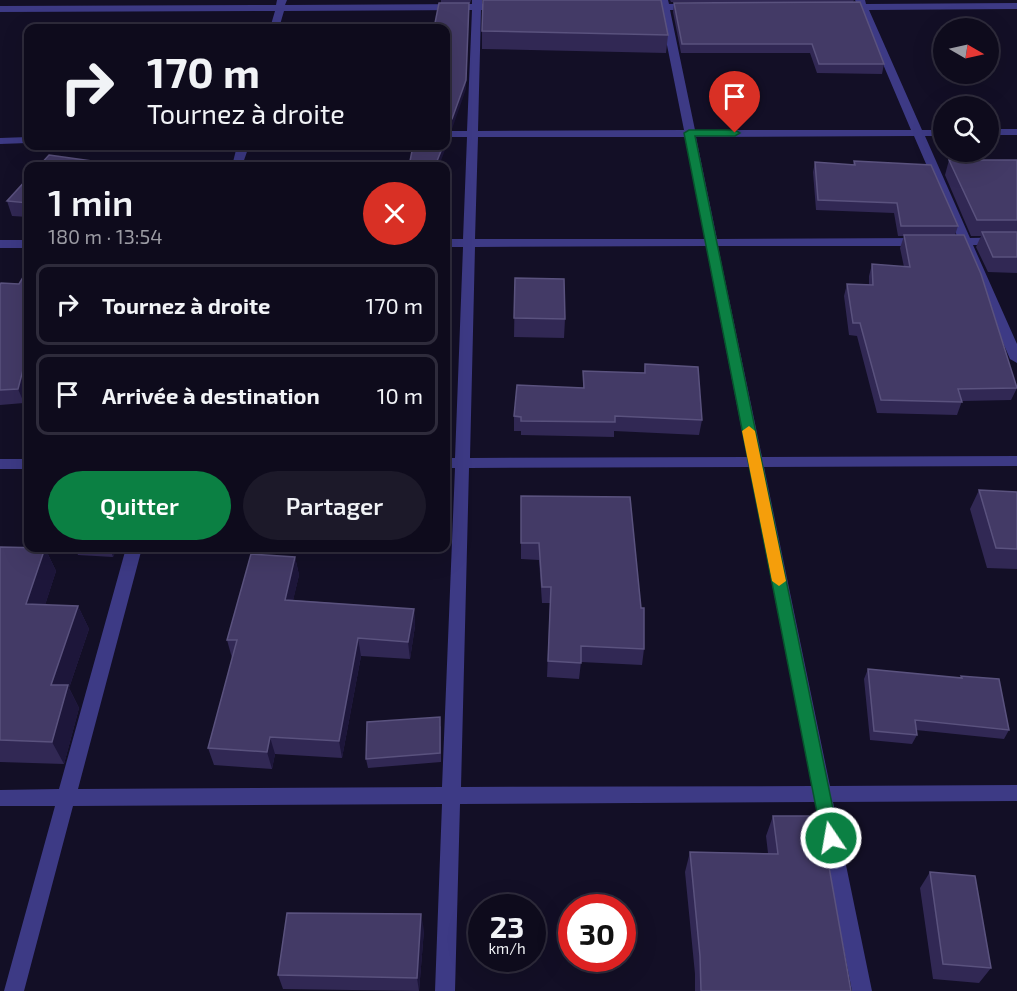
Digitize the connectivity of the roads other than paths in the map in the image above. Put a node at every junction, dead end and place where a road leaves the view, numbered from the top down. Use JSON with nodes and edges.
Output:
{"nodes":[{"id":1,"x":862,"y":3,"type":"edge"},
{"id":2,"x":281,"y":4,"type":"edge"},
{"id":3,"x":477,"y":4,"type":"edge"},
{"id":4,"x":663,"y":4,"type":"edge"},
{"id":5,"x":1017,"y":6,"type":"edge"},
{"id":6,"x":512,"y":7,"type":"edge"},
{"id":7,"x":629,"y":7,"type":"edge"},
{"id":8,"x":699,"y":7,"type":"edge"},
{"id":9,"x":828,"y":7,"type":"edge"},
{"id":10,"x":0,"y":9,"type":"edge"},
{"id":11,"x":276,"y":24,"type":"edge"},
{"id":12,"x":999,"y":132,"type":"edge"},
{"id":13,"x":1017,"y":132,"type":"edge"},
{"id":14,"x":689,"y":133,"type":"junction"},
{"id":15,"x":918,"y":133,"type":"junction"},
{"id":16,"x":933,"y":133,"type":"edge"},
{"id":17,"x":450,"y":134,"type":"edge"},
{"id":18,"x":473,"y":134,"type":"junction"},
{"id":19,"x":24,"y":140,"type":"edge"},
{"id":20,"x":0,"y":141,"type":"edge"},
{"id":21,"x":711,"y":242,"type":"junction"},
{"id":22,"x":966,"y":242,"type":"junction"},
{"id":23,"x":1017,"y":242,"type":"edge"},
{"id":24,"x":450,"y":243,"type":"edge"},
{"id":25,"x":469,"y":243,"type":"junction"},
{"id":26,"x":0,"y":244,"type":"edge"},
{"id":27,"x":24,"y":244,"type":"edge"},
{"id":28,"x":1017,"y":359,"type":"edge"},
{"id":29,"x":1017,"y":461,"type":"edge"},
{"id":30,"x":755,"y":462,"type":"junction"},
{"id":31,"x":450,"y":463,"type":"edge"},
{"id":32,"x":463,"y":463,"type":"junction"},
{"id":33,"x":0,"y":464,"type":"edge"},
{"id":34,"x":24,"y":464,"type":"edge"},
{"id":35,"x":133,"y":552,"type":"edge"},
{"id":36,"x":1017,"y":793,"type":"edge"},
{"id":37,"x":822,"y":794,"type":"junction"},
{"id":38,"x":451,"y":796,"type":"junction"},
{"id":39,"x":67,"y":797,"type":"junction"},
{"id":40,"x":0,"y":798,"type":"edge"},
{"id":41,"x":14,"y":991,"type":"edge"},
{"id":42,"x":445,"y":991,"type":"edge"},
{"id":43,"x":862,"y":991,"type":"edge"}],
"edges":[{"from":1,"to":5,"type":"street"},
{"from":1,"to":9,"type":"street"},
{"from":1,"to":15,"type":"street"},
{"from":2,"to":3,"type":"street"},
{"from":2,"to":10,"type":"street"},
{"from":2,"to":11,"type":"street"},
{"from":3,"to":6,"type":"street"},
{"from":3,"to":18,"type":"street"},
{"from":4,"to":7,"type":"street"},
{"from":4,"to":8,"type":"street"},
{"from":4,"to":14,"type":"street"},
{"from":12,"to":13,"type":"street"},
{"from":14,"to":15,"type":"street"},
{"from":14,"to":18,"type":"street"},
{"from":14,"to":21,"type":"street"},
{"from":15,"to":16,"type":"street"},
{"from":15,"to":22,"type":"street"},
{"from":17,"to":18,"type":"street"},
{"from":18,"to":25,"type":"street"},
{"from":19,"to":20,"type":"street"},
{"from":21,"to":22,"type":"street"},
{"from":21,"to":25,"type":"street"},
{"from":21,"to":30,"type":"street"},
{"from":22,"to":23,"type":"street"},
{"from":22,"to":28,"type":"street"},
{"from":24,"to":25,"type":"street"},
{"from":25,"to":32,"type":"street"},
{"from":26,"to":27,"type":"street"},
{"from":29,"to":30,"type":"street"},
{"from":30,"to":32,"type":"street"},
{"from":30,"to":37,"type":"street"},
{"from":31,"to":32,"type":"street"},
{"from":32,"to":38,"type":"street"},
{"from":33,"to":34,"type":"street"},
{"from":35,"to":39,"type":"street"},
{"from":36,"to":37,"type":"street"},
{"from":37,"to":38,"type":"street"},
{"from":37,"to":43,"type":"street"},
{"from":38,"to":39,"type":"street"},
{"from":38,"to":42,"type":"street"},
{"from":39,"to":40,"type":"street"},
{"from":39,"to":41,"type":"street"}]}
